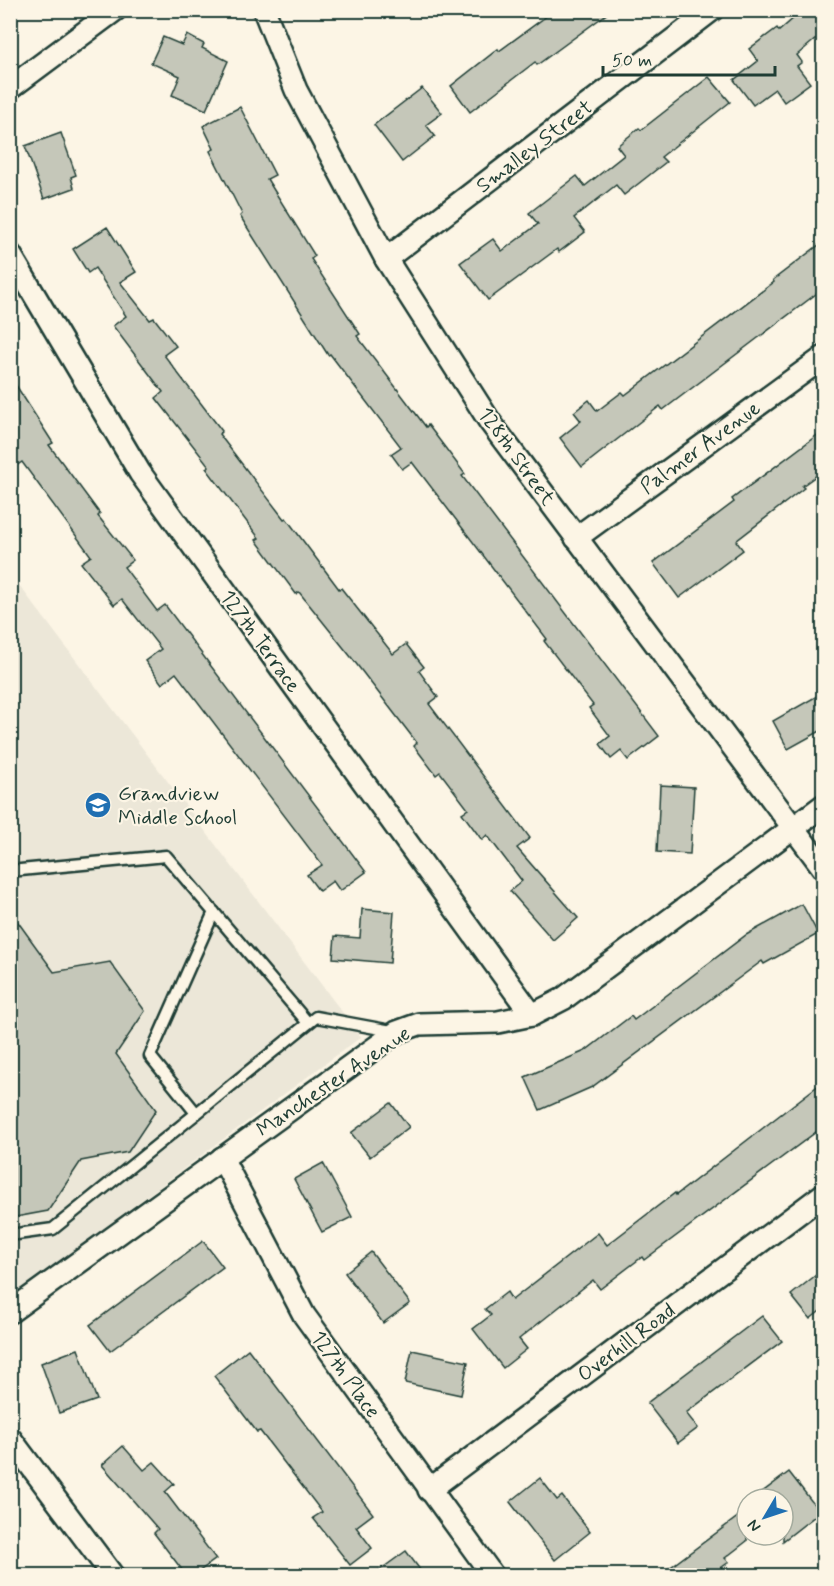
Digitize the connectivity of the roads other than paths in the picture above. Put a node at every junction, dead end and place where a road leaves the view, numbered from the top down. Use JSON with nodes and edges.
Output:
{"nodes":[{"id":1,"x":115,"y":10,"type":"edge"},
{"id":2,"x":264,"y":10,"type":"edge"},
{"id":3,"x":712,"y":10,"type":"edge"},
{"id":4,"x":10,"y":88,"type":"edge"},
{"id":5,"x":10,"y":254,"type":"edge"},
{"id":6,"x":386,"y":259,"type":"junction"},
{"id":7,"x":824,"y":357,"type":"edge"},
{"id":8,"x":576,"y":538,"type":"junction"},
{"id":9,"x":824,"y":805,"type":"edge"},
{"id":10,"x":793,"y":828,"type":"junction"},
{"id":11,"x":824,"y":869,"type":"edge"},
{"id":12,"x":10,"y":871,"type":"edge"},
{"id":13,"x":214,"y":912,"type":"junction"},
{"id":14,"x":532,"y":1015,"type":"junction"},
{"id":15,"x":308,"y":1023,"type":"junction"},
{"id":16,"x":397,"y":1032,"type":"junction"},
{"id":17,"x":196,"y":1113,"type":"junction"},
{"id":18,"x":222,"y":1158,"type":"junction"},
{"id":19,"x":824,"y":1194,"type":"edge"},
{"id":20,"x":10,"y":1235,"type":"edge"},
{"id":21,"x":10,"y":1312,"type":"edge"},
{"id":22,"x":10,"y":1438,"type":"edge"},
{"id":23,"x":429,"y":1490,"type":"junction"},
{"id":24,"x":113,"y":1575,"type":"edge"},
{"id":25,"x":493,"y":1575,"type":"edge"}],
"edges":[{"from":1,"to":4,"type":"street"},
{"from":2,"to":6,"type":"street","name":"128th Street"},
{"from":3,"to":6,"type":"street","name":"Smalley Street"},
{"from":5,"to":14,"type":"street","name":"127th Terrace"},
{"from":6,"to":8,"type":"street","name":"128th Street"},
{"from":7,"to":8,"type":"street","name":"Palmer Avenue"},
{"from":8,"to":10,"type":"street","name":"128th Street"},
{"from":9,"to":10,"type":"street","name":"Manchester Avenue"},
{"from":10,"to":11,"type":"street","name":"128th Street"},
{"from":10,"to":14,"type":"street","name":"Manchester Avenue"},
{"from":12,"to":13,"type":"lane"},
{"from":13,"to":15,"type":"lane"},
{"from":13,"to":17,"type":"lane"},
{"from":14,"to":16,"type":"street","name":"Manchester Avenue"},
{"from":15,"to":16,"type":"lane"},
{"from":15,"to":17,"type":"lane"},
{"from":16,"to":18,"type":"street","name":"Manchester Avenue"},
{"from":17,"to":20,"type":"lane"},
{"from":18,"to":21,"type":"street","name":"Manchester Avenue"},
{"from":18,"to":23,"type":"street","name":"127th Place"},
{"from":19,"to":23,"type":"street","name":"Overhill Road"},
{"from":22,"to":24,"type":"street"},
{"from":23,"to":25,"type":"street","name":"127th Place"}]}
